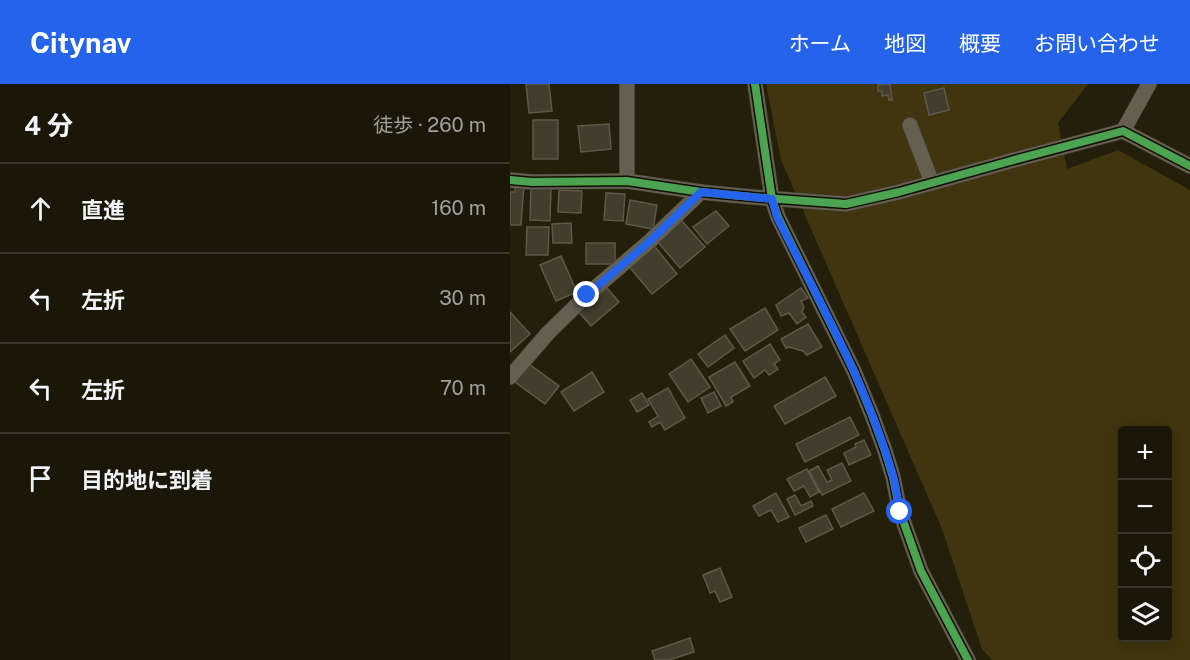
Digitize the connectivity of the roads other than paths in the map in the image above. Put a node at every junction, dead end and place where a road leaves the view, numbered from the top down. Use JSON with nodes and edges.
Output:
{"nodes":[{"id":1,"x":627,"y":84,"type":"edge"},
{"id":2,"x":754,"y":84,"type":"edge"},
{"id":3,"x":1149,"y":84,"type":"edge"},
{"id":4,"x":910,"y":125,"type":"dead end"},
{"id":5,"x":1123,"y":131,"type":"junction"},
{"id":6,"x":1190,"y":166,"type":"edge"},
{"id":7,"x":510,"y":180,"type":"edge"},
{"id":8,"x":627,"y":181,"type":"junction"},
{"id":9,"x":932,"y":183,"type":"junction"},
{"id":10,"x":701,"y":192,"type":"junction"},
{"id":11,"x":772,"y":199,"type":"junction"},
{"id":12,"x":510,"y":376,"type":"edge"},
{"id":13,"x":968,"y":660,"type":"edge"}],
"edges":[{"from":1,"to":8,"type":"street"},
{"from":2,"to":11,"type":"street"},
{"from":3,"to":5,"type":"street"},
{"from":4,"to":9,"type":"street"},
{"from":5,"to":6,"type":"street"},
{"from":5,"to":9,"type":"street"},
{"from":7,"to":8,"type":"street"},
{"from":8,"to":10,"type":"street"},
{"from":9,"to":11,"type":"street"},
{"from":10,"to":11,"type":"street"},
{"from":10,"to":12,"type":"street"},
{"from":11,"to":13,"type":"street"}]}
